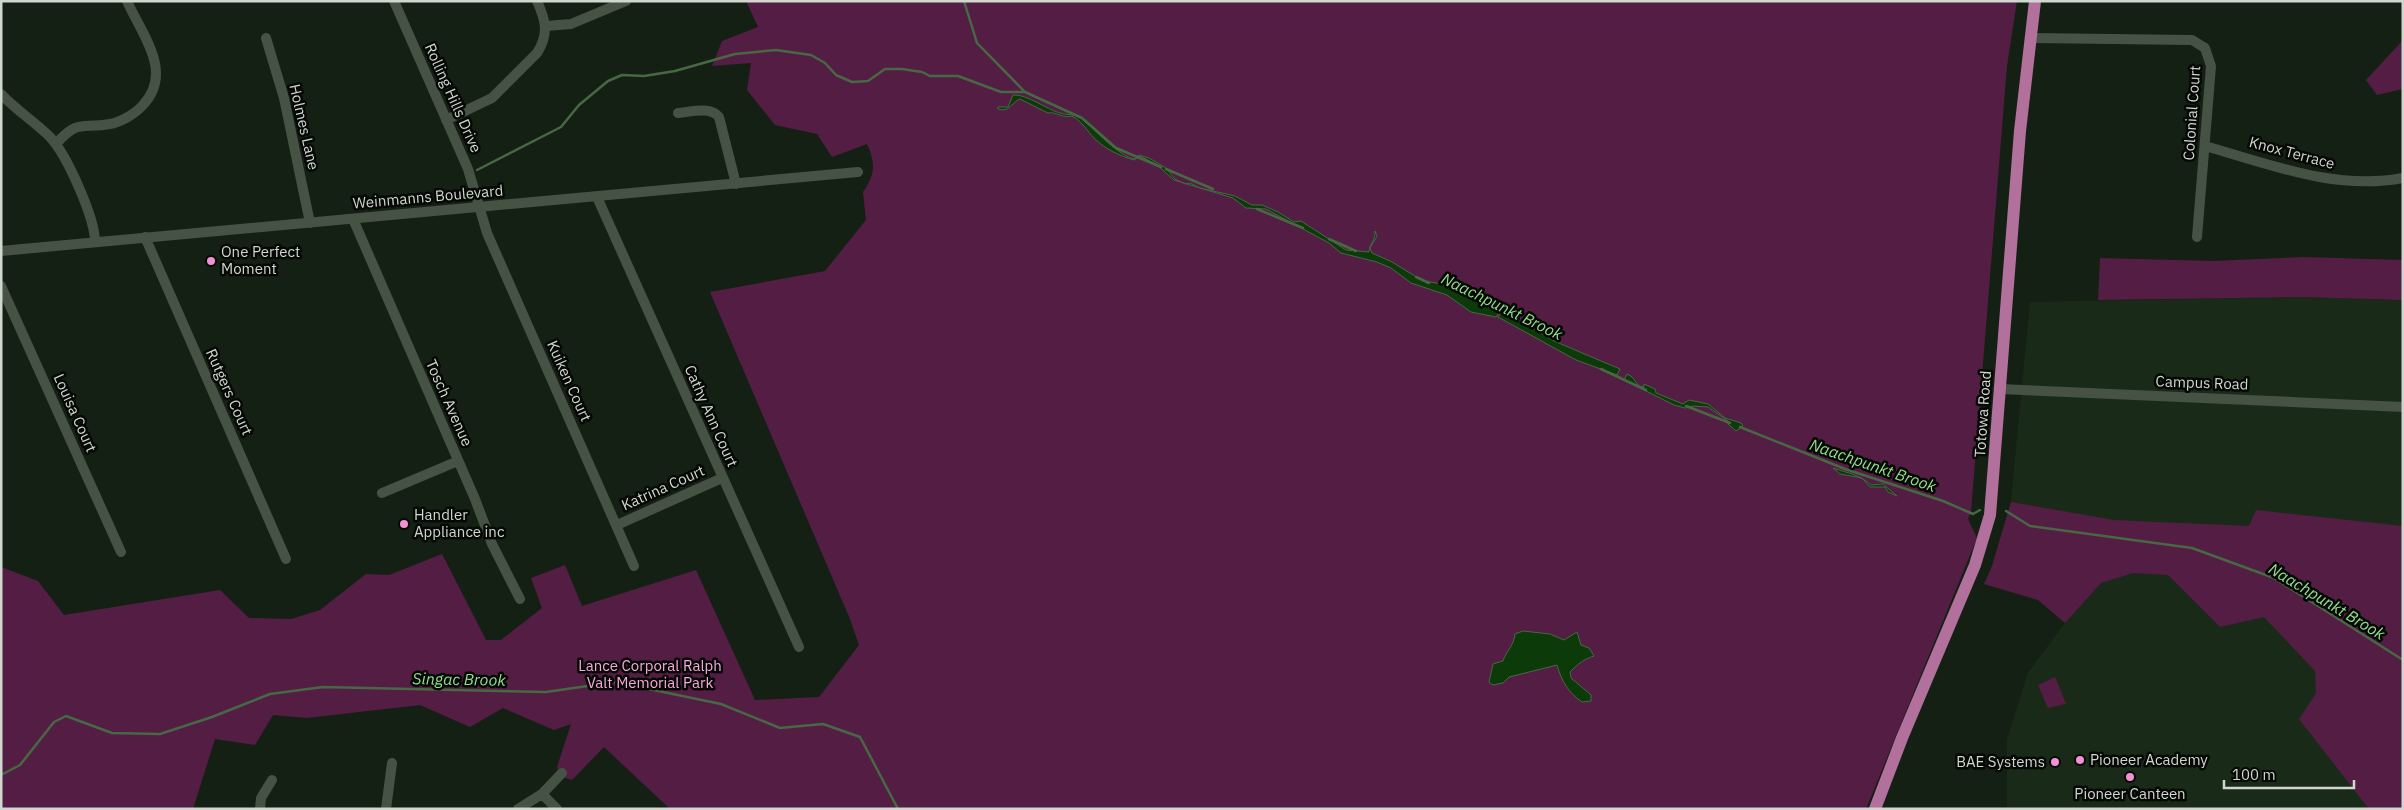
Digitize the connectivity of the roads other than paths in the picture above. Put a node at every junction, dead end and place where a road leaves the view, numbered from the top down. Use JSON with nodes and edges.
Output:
{"nodes":[{"id":1,"x":126,"y":1,"type":"edge"},
{"id":2,"x":394,"y":1,"type":"edge"},
{"id":3,"x":537,"y":1,"type":"edge"},
{"id":4,"x":626,"y":1,"type":"edge"},
{"id":5,"x":2035,"y":1,"type":"edge"},
{"id":6,"x":546,"y":26,"type":"junction"},
{"id":7,"x":266,"y":38,"type":"dead end"},
{"id":8,"x":2031,"y":38,"type":"junction"},
{"id":9,"x":1,"y":94,"type":"edge"},
{"id":10,"x":678,"y":113,"type":"dead end"},
{"id":11,"x":446,"y":120,"type":"junction"},
{"id":12,"x":56,"y":144,"type":"junction"},
{"id":13,"x":2205,"y":146,"type":"junction"},
{"id":14,"x":858,"y":172,"type":"dead end"},
{"id":15,"x":2403,"y":178,"type":"edge"},
{"id":16,"x":736,"y":184,"type":"junction"},
{"id":17,"x":597,"y":197,"type":"junction"},
{"id":18,"x":478,"y":208,"type":"junction"},
{"id":19,"x":353,"y":219,"type":"junction"},
{"id":20,"x":310,"y":223,"type":"junction"},
{"id":21,"x":144,"y":237,"type":"junction"},
{"id":22,"x":2197,"y":238,"type":"dead end"},
{"id":23,"x":96,"y":242,"type":"junction"},
{"id":24,"x":1,"y":250,"type":"edge"},
{"id":25,"x":1,"y":286,"type":"edge"},
{"id":26,"x":2001,"y":390,"type":"junction"},
{"id":27,"x":2403,"y":407,"type":"edge"},
{"id":28,"x":458,"y":460,"type":"junction"},
{"id":29,"x":722,"y":478,"type":"junction"},
{"id":30,"x":382,"y":493,"type":"dead end"},
{"id":31,"x":617,"y":525,"type":"junction"},
{"id":32,"x":121,"y":552,"type":"dead end"},
{"id":33,"x":286,"y":559,"type":"dead end"},
{"id":34,"x":634,"y":566,"type":"dead end"},
{"id":35,"x":520,"y":599,"type":"dead end"},
{"id":36,"x":799,"y":647,"type":"dead end"},
{"id":37,"x":392,"y":763,"type":"dead end"},
{"id":38,"x":562,"y":773,"type":"dead end"},
{"id":39,"x":272,"y":780,"type":"dead end"},
{"id":40,"x":542,"y":794,"type":"junction"},
{"id":41,"x":260,"y":809,"type":"edge"},
{"id":42,"x":386,"y":809,"type":"edge"},
{"id":43,"x":518,"y":809,"type":"edge"},
{"id":44,"x":556,"y":809,"type":"edge"},
{"id":45,"x":1874,"y":809,"type":"edge"}],
"edges":[{"from":1,"to":12,"type":"street"},
{"from":2,"to":11,"type":"street","name":"Rolling Hills Drive"},
{"from":3,"to":6,"type":"street"},
{"from":4,"to":6,"type":"street"},
{"from":5,"to":8,"type":"main road","name":"Totowa Road"},
{"from":6,"to":11,"type":"street"},
{"from":7,"to":20,"type":"street","name":"Holmes Lane"},
{"from":8,"to":13,"type":"street","name":"Colonial Court"},
{"from":8,"to":26,"type":"main road","name":"Totowa Road"},
{"from":9,"to":12,"type":"street"},
{"from":10,"to":16,"type":"street"},
{"from":11,"to":18,"type":"street","name":"Rolling Hills Drive"},
{"from":12,"to":23,"type":"street"},
{"from":13,"to":15,"type":"street","name":"Knox Terrace"},
{"from":13,"to":22,"type":"street","name":"Colonial Court"},
{"from":14,"to":16,"type":"street","name":"Weinmanns Boulevard"},
{"from":16,"to":17,"type":"street","name":"Weinmanns Boulevard"},
{"from":17,"to":18,"type":"street","name":"Weinmanns Boulevard"},
{"from":17,"to":29,"type":"street","name":"Cathy Ann Court"},
{"from":18,"to":19,"type":"street","name":"Weinmanns Boulevard"},
{"from":18,"to":31,"type":"street","name":"Kuiken Court"},
{"from":19,"to":20,"type":"street","name":"Weinmanns Boulevard"},
{"from":19,"to":28,"type":"street","name":"Tosch Avenue"},
{"from":20,"to":21,"type":"street","name":"Weinmanns Boulevard"},
{"from":21,"to":23,"type":"street","name":"Weinmanns Boulevard"},
{"from":21,"to":33,"type":"street","name":"Rutgers Court"},
{"from":23,"to":24,"type":"street","name":"Weinmanns Boulevard"},
{"from":25,"to":32,"type":"street","name":"Louisa Court"},
{"from":26,"to":27,"type":"street","name":"Campus Road"},
{"from":26,"to":45,"type":"main road","name":"Totowa Road"},
{"from":28,"to":30,"type":"street"},
{"from":28,"to":35,"type":"street","name":"Tosch Avenue"},
{"from":29,"to":31,"type":"street","name":"Katrina Court"},
{"from":29,"to":36,"type":"street","name":"Cathy Ann Court"},
{"from":31,"to":34,"type":"street","name":"Kuiken Court"},
{"from":37,"to":42,"type":"street"},
{"from":38,"to":40,"type":"street"},
{"from":39,"to":41,"type":"street"},
{"from":40,"to":43,"type":"street"},
{"from":40,"to":44,"type":"street"}]}
